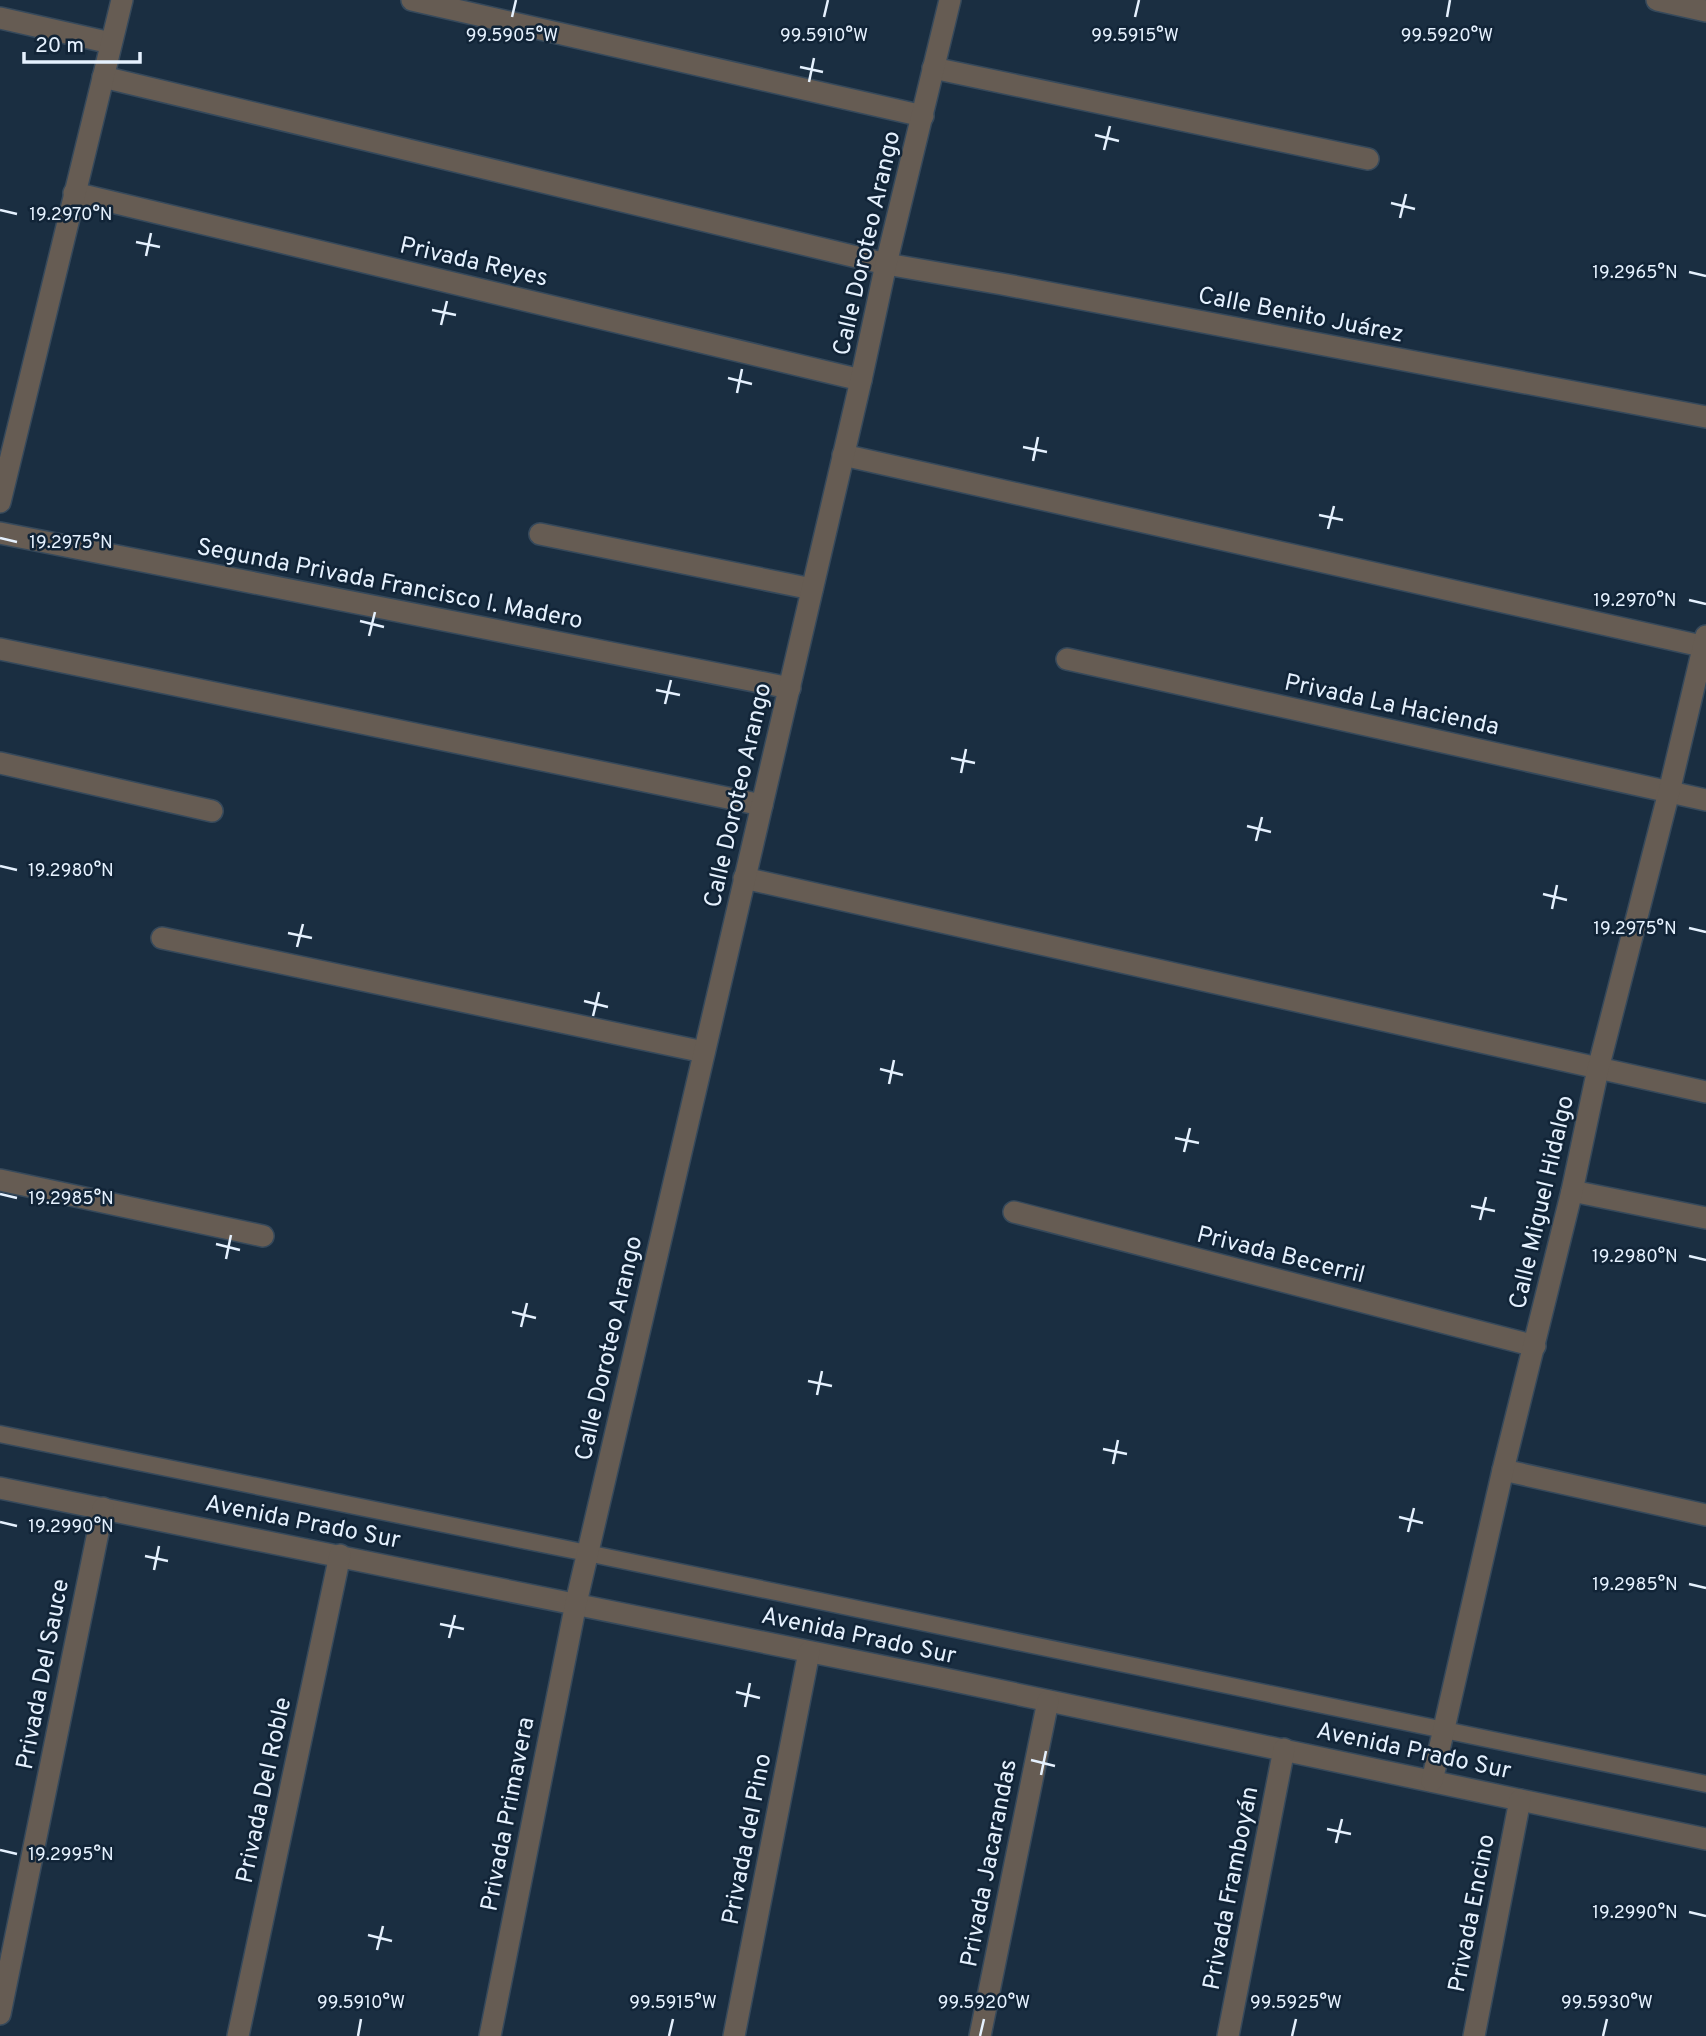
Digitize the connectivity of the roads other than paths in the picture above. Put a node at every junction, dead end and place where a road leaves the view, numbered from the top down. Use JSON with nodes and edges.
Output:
{"nodes":[{"id":1,"x":122,"y":0,"type":"edge"},
{"id":2,"x":412,"y":0,"type":"edge"},
{"id":3,"x":950,"y":0,"type":"edge"},
{"id":4,"x":1657,"y":0,"type":"edge"},
{"id":5,"x":1706,"y":11,"type":"edge"},
{"id":6,"x":0,"y":18,"type":"edge"},
{"id":7,"x":111,"y":43,"type":"junction"},
{"id":8,"x":933,"y":68,"type":"junction"},
{"id":9,"x":103,"y":77,"type":"junction"},
{"id":10,"x":923,"y":116,"type":"junction"},
{"id":11,"x":1368,"y":159,"type":"dead end"},
{"id":12,"x":74,"y":193,"type":"junction"},
{"id":13,"x":886,"y":264,"type":"junction"},
{"id":14,"x":861,"y":380,"type":"junction"},
{"id":15,"x":1706,"y":417,"type":"edge"},
{"id":16,"x":843,"y":456,"type":"junction"},
{"id":17,"x":0,"y":502,"type":"edge"},
{"id":18,"x":0,"y":533,"type":"edge"},
{"id":19,"x":540,"y":534,"type":"dead end"},
{"id":20,"x":812,"y":589,"type":"junction"},
{"id":21,"x":1705,"y":643,"type":"edge"},
{"id":22,"x":0,"y":649,"type":"edge"},
{"id":23,"x":1067,"y":659,"type":"dead end"},
{"id":24,"x":780,"y":686,"type":"junction"},
{"id":25,"x":0,"y":763,"type":"edge"},
{"id":26,"x":1669,"y":792,"type":"junction"},
{"id":27,"x":1706,"y":800,"type":"edge"},
{"id":28,"x":762,"y":805,"type":"junction"},
{"id":29,"x":212,"y":811,"type":"dead end"},
{"id":30,"x":744,"y":878,"type":"junction"},
{"id":31,"x":162,"y":938,"type":"dead end"},
{"id":32,"x":704,"y":1052,"type":"junction"},
{"id":33,"x":1598,"y":1069,"type":"junction"},
{"id":34,"x":1706,"y":1092,"type":"edge"},
{"id":35,"x":0,"y":1180,"type":"edge"},
{"id":36,"x":1572,"y":1191,"type":"junction"},
{"id":37,"x":1014,"y":1212,"type":"dead end"},
{"id":38,"x":1706,"y":1217,"type":"edge"},
{"id":39,"x":263,"y":1236,"type":"dead end"},
{"id":40,"x":1535,"y":1346,"type":"junction"},
{"id":41,"x":0,"y":1434,"type":"edge"},
{"id":42,"x":1503,"y":1470,"type":"junction"},
{"id":43,"x":0,"y":1488,"type":"edge"},
{"id":44,"x":103,"y":1508,"type":"junction"},
{"id":45,"x":1706,"y":1515,"type":"edge"},
{"id":46,"x":587,"y":1553,"type":"junction"},
{"id":47,"x":340,"y":1555,"type":"junction"},
{"id":48,"x":576,"y":1603,"type":"junction"},
{"id":49,"x":809,"y":1652,"type":"junction"},
{"id":50,"x":1048,"y":1701,"type":"junction"},
{"id":51,"x":1444,"y":1730,"type":"junction"},
{"id":52,"x":1284,"y":1749,"type":"junction"},
{"id":53,"x":1432,"y":1781,"type":"junction"},
{"id":54,"x":1706,"y":1784,"type":"edge"},
{"id":55,"x":1520,"y":1800,"type":"junction"},
{"id":56,"x":1706,"y":1839,"type":"edge"},
{"id":57,"x":0,"y":2014,"type":"edge"},
{"id":58,"x":237,"y":2036,"type":"edge"},
{"id":59,"x":490,"y":2036,"type":"edge"},
{"id":60,"x":734,"y":2036,"type":"edge"},
{"id":61,"x":980,"y":2036,"type":"edge"},
{"id":62,"x":1228,"y":2036,"type":"edge"},
{"id":63,"x":1474,"y":2036,"type":"edge"}],
"edges":[{"from":1,"to":7,"type":"street"},
{"from":2,"to":10,"type":"street"},
{"from":3,"to":8,"type":"street","name":"Calle Doroteo Arango"},
{"from":4,"to":5,"type":"street"},
{"from":6,"to":7,"type":"street"},
{"from":7,"to":9,"type":"street"},
{"from":8,"to":10,"type":"street","name":"Calle Doroteo Arango"},
{"from":8,"to":11,"type":"street"},
{"from":9,"to":12,"type":"street"},
{"from":9,"to":13,"type":"street","name":"Calle Benito Juárez"},
{"from":10,"to":13,"type":"street","name":"Calle Doroteo Arango"},
{"from":12,"to":14,"type":"street","name":"Privada Reyes"},
{"from":12,"to":17,"type":"street"},
{"from":13,"to":14,"type":"street","name":"Calle Doroteo Arango"},
{"from":13,"to":15,"type":"street","name":"Calle Benito Juárez"},
{"from":14,"to":16,"type":"street","name":"Calle Doroteo Arango"},
{"from":16,"to":20,"type":"street","name":"Calle Doroteo Arango"},
{"from":16,"to":21,"type":"street"},
{"from":18,"to":24,"type":"street","name":"Segunda Privada Francisco I. Madero"},
{"from":19,"to":20,"type":"street"},
{"from":20,"to":24,"type":"street","name":"Calle Doroteo Arango"},
{"from":21,"to":26,"type":"street","name":"Calle Miguel Hidalgo"},
{"from":22,"to":28,"type":"street"},
{"from":23,"to":26,"type":"street","name":"Privada La Hacienda"},
{"from":24,"to":28,"type":"street","name":"Calle Doroteo Arango"},
{"from":25,"to":29,"type":"street"},
{"from":26,"to":27,"type":"street","name":"Privada La Hacienda"},
{"from":26,"to":33,"type":"street","name":"Calle Miguel Hidalgo"},
{"from":28,"to":30,"type":"street","name":"Calle Doroteo Arango"},
{"from":30,"to":32,"type":"street","name":"Calle Doroteo Arango"},
{"from":30,"to":33,"type":"street"},
{"from":31,"to":32,"type":"street"},
{"from":32,"to":46,"type":"street","name":"Calle Doroteo Arango"},
{"from":33,"to":34,"type":"street"},
{"from":33,"to":36,"type":"street","name":"Calle Miguel Hidalgo"},
{"from":35,"to":39,"type":"street"},
{"from":36,"to":38,"type":"street"},
{"from":36,"to":40,"type":"street","name":"Calle Miguel Hidalgo"},
{"from":37,"to":40,"type":"street","name":"Privada Becerril"},
{"from":40,"to":42,"type":"street","name":"Calle Miguel Hidalgo"},
{"from":41,"to":46,"type":"lane"},
{"from":42,"to":45,"type":"street"},
{"from":42,"to":51,"type":"street","name":"Calle Miguel Hidalgo"},
{"from":43,"to":44,"type":"street","name":"Avenida Prado Sur"},
{"from":44,"to":47,"type":"street","name":"Avenida Prado Sur"},
{"from":44,"to":57,"type":"street","name":"Privada Del Sauce"},
{"from":46,"to":48,"type":"street","name":"Calle Doroteo Arango"},
{"from":46,"to":51,"type":"lane"},
{"from":47,"to":48,"type":"street","name":"Avenida Prado Sur"},
{"from":47,"to":58,"type":"street","name":"Privada Del Roble"},
{"from":48,"to":49,"type":"street","name":"Avenida Prado Sur"},
{"from":48,"to":59,"type":"street","name":"Privada Primavera"},
{"from":49,"to":50,"type":"street","name":"Avenida Prado Sur"},
{"from":49,"to":60,"type":"street","name":"Privada del Pino"},
{"from":50,"to":52,"type":"street","name":"Avenida Prado Sur"},
{"from":50,"to":61,"type":"street","name":"Privada Jacarandas"},
{"from":51,"to":53,"type":"street","name":"Calle Miguel Hidalgo"},
{"from":51,"to":54,"type":"lane"},
{"from":52,"to":53,"type":"street","name":"Avenida Prado Sur"},
{"from":52,"to":62,"type":"street","name":"Privada Framboyán"},
{"from":53,"to":55,"type":"street","name":"Avenida Prado Sur"},
{"from":55,"to":56,"type":"street","name":"Avenida Prado Sur"},
{"from":55,"to":63,"type":"street","name":"Privada Encino"}]}
